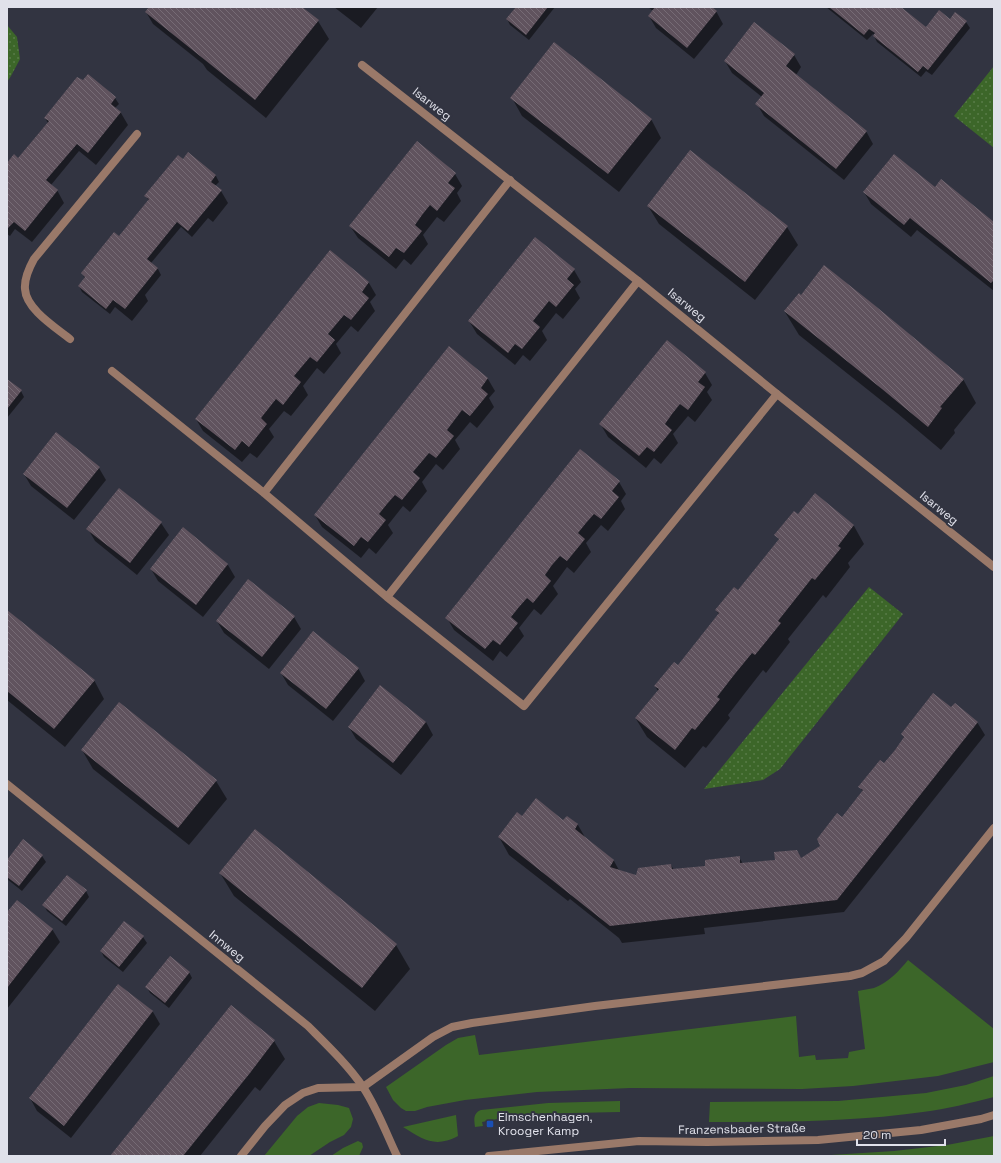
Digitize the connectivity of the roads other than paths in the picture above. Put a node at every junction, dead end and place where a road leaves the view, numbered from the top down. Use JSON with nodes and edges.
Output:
{"nodes":[{"id":1,"x":362,"y":65,"type":"dead end"},
{"id":2,"x":137,"y":134,"type":"dead end"},
{"id":3,"x":510,"y":180,"type":"junction"},
{"id":4,"x":638,"y":280,"type":"junction"},
{"id":5,"x":70,"y":339,"type":"dead end"},
{"id":6,"x":112,"y":371,"type":"dead end"},
{"id":7,"x":777,"y":394,"type":"junction"},
{"id":8,"x":264,"y":494,"type":"junction"},
{"id":9,"x":994,"y":567,"type":"edge"},
{"id":10,"x":387,"y":597,"type":"junction"},
{"id":11,"x":7,"y":784,"type":"edge"},
{"id":12,"x":994,"y":828,"type":"edge"},
{"id":13,"x":363,"y":1087,"type":"junction"},
{"id":14,"x":994,"y":1115,"type":"edge"},
{"id":15,"x":241,"y":1156,"type":"edge"},
{"id":16,"x":397,"y":1156,"type":"edge"},
{"id":17,"x":489,"y":1156,"type":"edge"}],
"edges":[{"from":1,"to":3,"type":"street","name":"Isarweg"},
{"from":2,"to":5,"type":"street"},
{"from":3,"to":4,"type":"street","name":"Isarweg"},
{"from":3,"to":8,"type":"street"},
{"from":4,"to":7,"type":"street","name":"Isarweg"},
{"from":4,"to":10,"type":"street"},
{"from":6,"to":8,"type":"street"},
{"from":7,"to":9,"type":"street","name":"Isarweg"},
{"from":7,"to":10,"type":"street"},
{"from":8,"to":10,"type":"street"},
{"from":11,"to":13,"type":"street","name":"Innweg"},
{"from":12,"to":13,"type":"street"},
{"from":13,"to":15,"type":"street"},
{"from":13,"to":16,"type":"street","name":"Innweg"},
{"from":14,"to":17,"type":"street","name":"Franzensbader Straße"}]}
